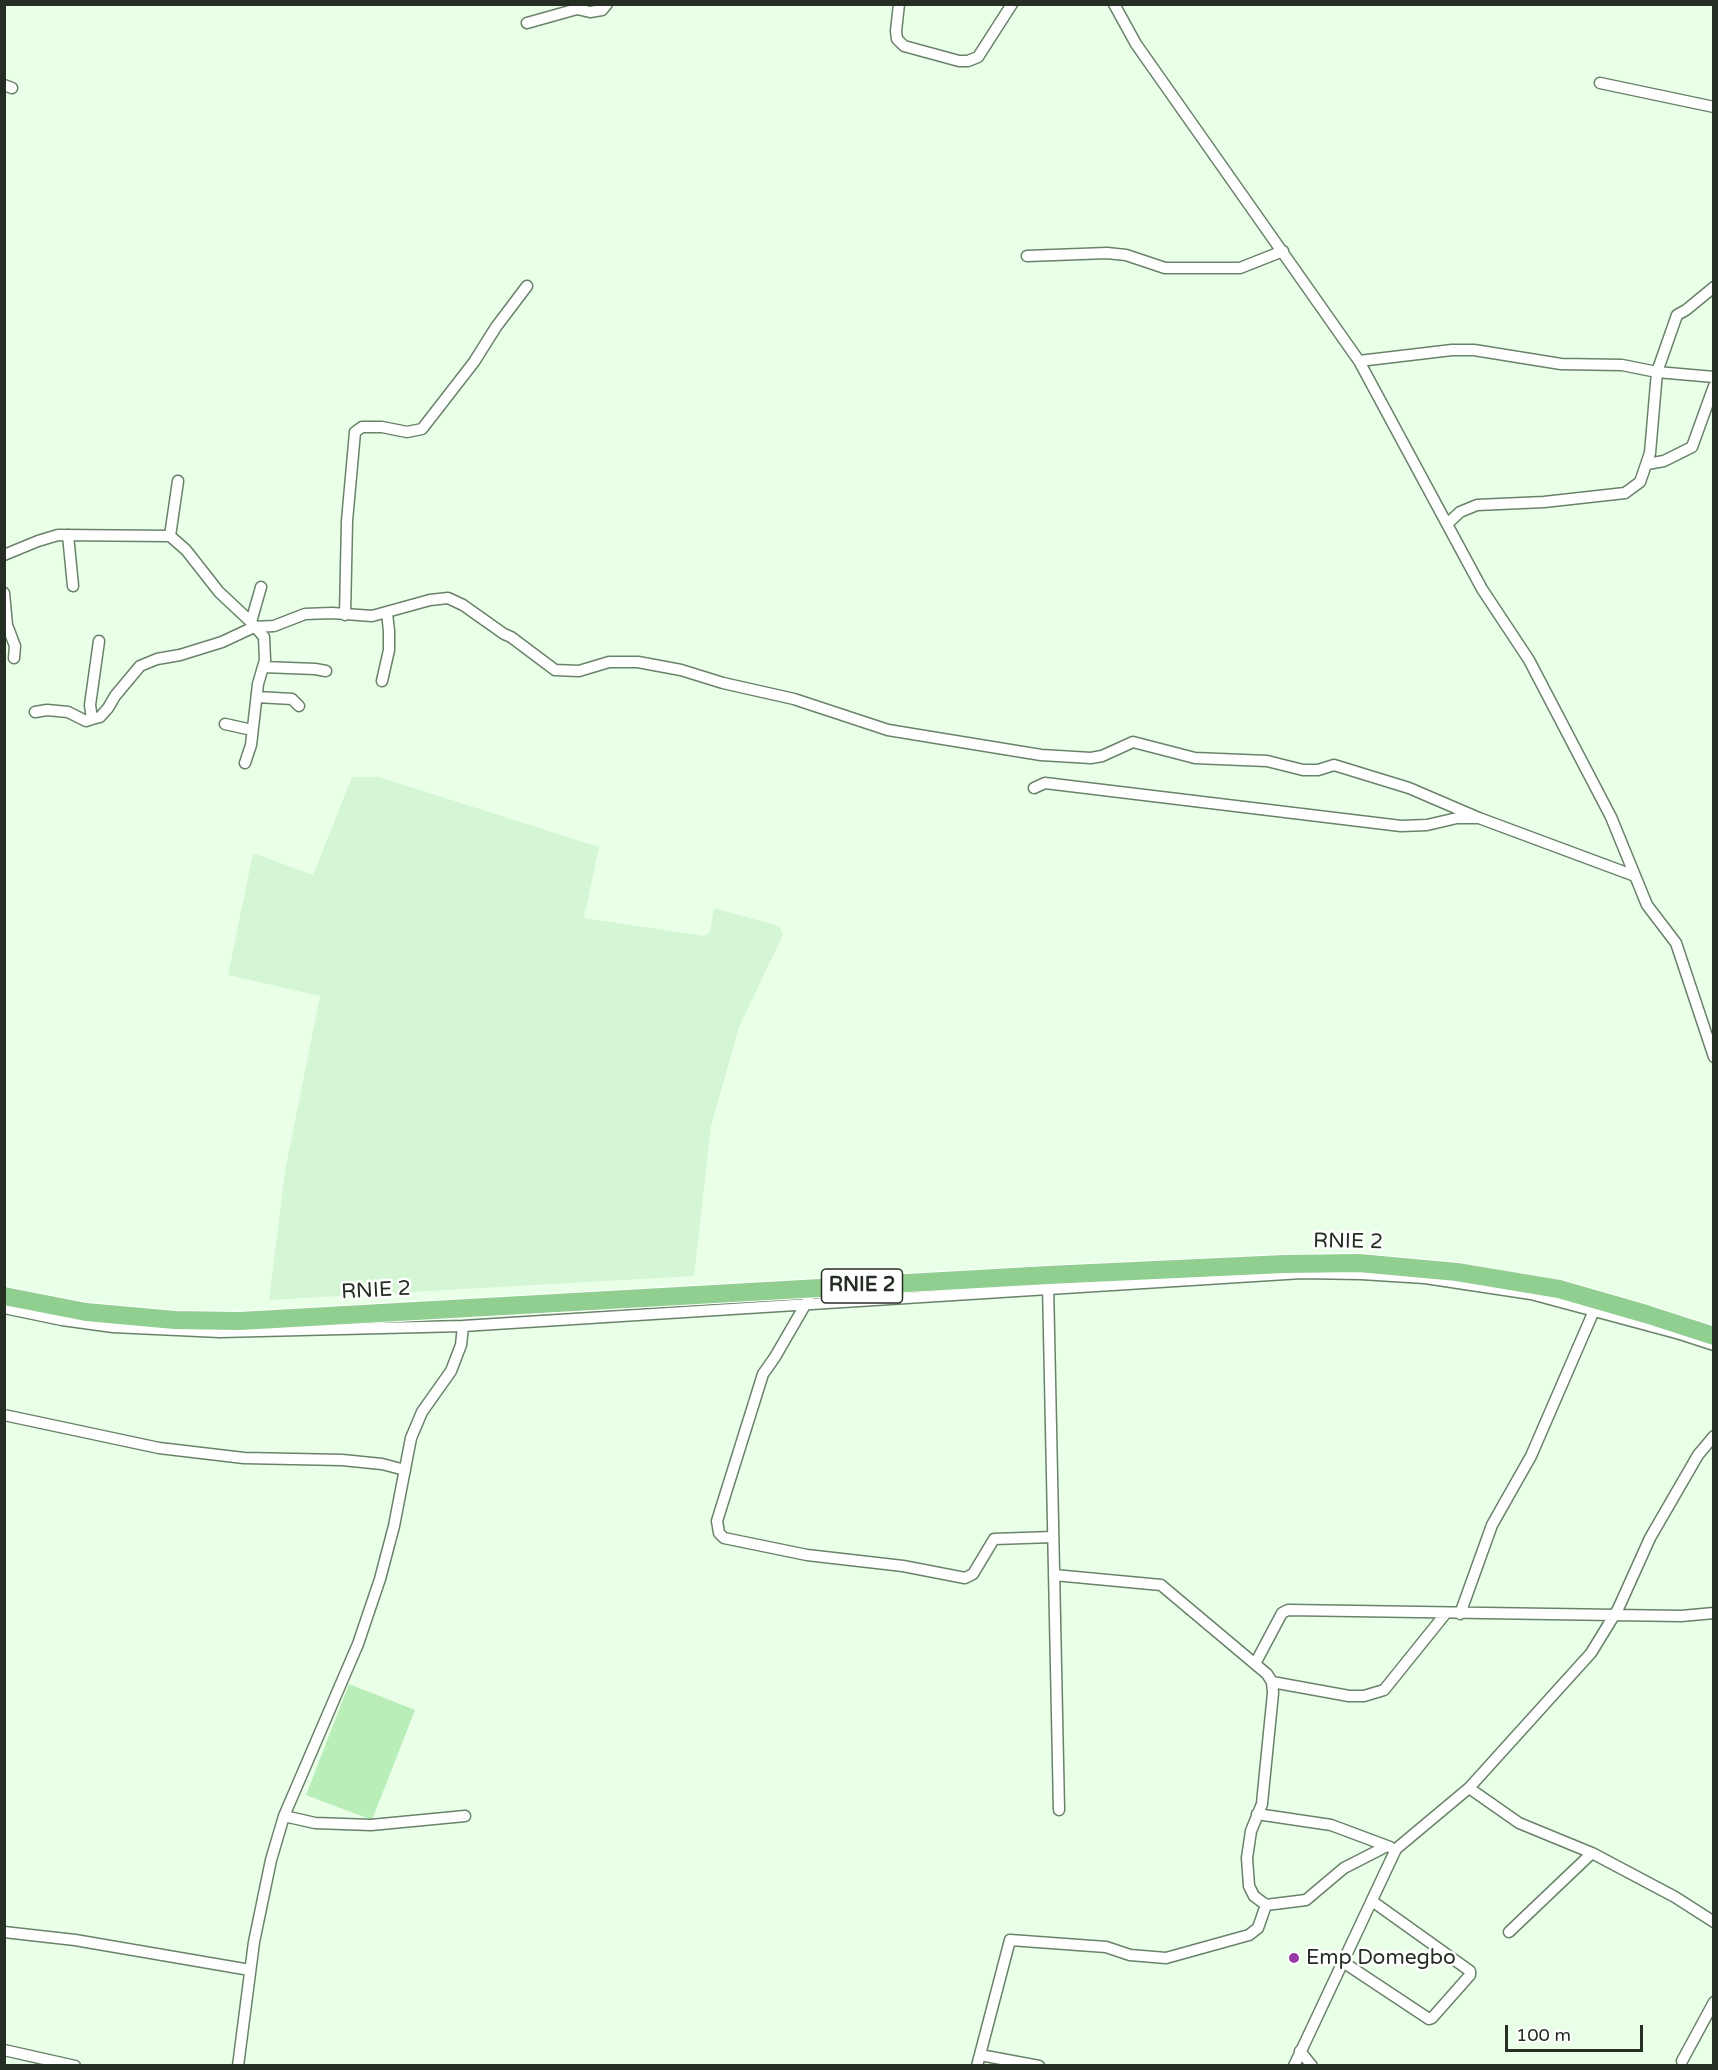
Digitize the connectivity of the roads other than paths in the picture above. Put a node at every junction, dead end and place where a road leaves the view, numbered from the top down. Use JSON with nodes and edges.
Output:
{"nodes":[{"id":1,"x":607,"y":4,"type":"edge"},
{"id":2,"x":899,"y":4,"type":"edge"},
{"id":3,"x":1012,"y":4,"type":"edge"},
{"id":4,"x":1113,"y":4,"type":"edge"},
{"id":5,"x":527,"y":22,"type":"dead end"},
{"id":6,"x":1600,"y":83,"type":"dead end"},
{"id":7,"x":1713,"y":107,"type":"edge"},
{"id":8,"x":1283,"y":251,"type":"junction"},
{"id":9,"x":1027,"y":255,"type":"dead end"},
{"id":10,"x":526,"y":286,"type":"dead end"},
{"id":11,"x":1713,"y":287,"type":"edge"},
{"id":12,"x":1359,"y":361,"type":"junction"},
{"id":13,"x":1657,"y":372,"type":"junction"},
{"id":14,"x":1713,"y":377,"type":"edge"},
{"id":15,"x":1713,"y":386,"type":"edge"},
{"id":16,"x":1647,"y":464,"type":"junction"},
{"id":17,"x":178,"y":481,"type":"dead end"},
{"id":18,"x":1447,"y":524,"type":"junction"},
{"id":19,"x":68,"y":535,"type":"junction"},
{"id":20,"x":170,"y":536,"type":"junction"},
{"id":21,"x":4,"y":555,"type":"edge"},
{"id":22,"x":73,"y":586,"type":"dead end"},
{"id":23,"x":261,"y":587,"type":"dead end"},
{"id":24,"x":4,"y":593,"type":"edge"},
{"id":25,"x":387,"y":613,"type":"junction"},
{"id":26,"x":345,"y":615,"type":"junction"},
{"id":27,"x":253,"y":624,"type":"junction"},
{"id":28,"x":99,"y":641,"type":"dead end"},
{"id":29,"x":14,"y":658,"type":"dead end"},
{"id":30,"x":263,"y":667,"type":"junction"},
{"id":31,"x":326,"y":671,"type":"dead end"},
{"id":32,"x":382,"y":681,"type":"dead end"},
{"id":33,"x":257,"y":697,"type":"junction"},
{"id":34,"x":299,"y":706,"type":"dead end"},
{"id":35,"x":35,"y":712,"type":"dead end"},
{"id":36,"x":92,"y":719,"type":"junction"},
{"id":37,"x":225,"y":724,"type":"dead end"},
{"id":38,"x":252,"y":730,"type":"junction"},
{"id":39,"x":245,"y":764,"type":"dead end"},
{"id":40,"x":1034,"y":788,"type":"dead end"},
{"id":41,"x":1479,"y":818,"type":"junction"},
{"id":42,"x":1635,"y":876,"type":"junction"},
{"id":43,"x":1713,"y":1057,"type":"edge"},
{"id":44,"x":1048,"y":1282,"type":"junction"},
{"id":45,"x":4,"y":1296,"type":"edge"},
{"id":46,"x":809,"y":1297,"type":"junction"},
{"id":47,"x":1596,"y":1305,"type":"junction"},
{"id":48,"x":4,"y":1308,"type":"edge"},
{"id":49,"x":463,"y":1326,"type":"junction"},
{"id":50,"x":1713,"y":1336,"type":"edge"},
{"id":51,"x":1713,"y":1345,"type":"edge"},
{"id":52,"x":4,"y":1415,"type":"edge"},
{"id":53,"x":1713,"y":1436,"type":"edge"},
{"id":54,"x":405,"y":1470,"type":"junction"},
{"id":55,"x":1053,"y":1537,"type":"junction"},
{"id":56,"x":1054,"y":1575,"type":"junction"},
{"id":57,"x":1446,"y":1613,"type":"junction"},
{"id":58,"x":1713,"y":1613,"type":"edge"},
{"id":59,"x":1460,"y":1614,"type":"junction"},
{"id":60,"x":1614,"y":1615,"type":"junction"},
{"id":61,"x":1256,"y":1662,"type":"junction"},
{"id":62,"x":1272,"y":1682,"type":"junction"},
{"id":63,"x":1468,"y":1788,"type":"junction"},
{"id":64,"x":1059,"y":1810,"type":"dead end"},
{"id":65,"x":1257,"y":1814,"type":"junction"},
{"id":66,"x":284,"y":1816,"type":"junction"},
{"id":67,"x":465,"y":1816,"type":"dead end"},
{"id":68,"x":1391,"y":1847,"type":"junction"},
{"id":69,"x":1592,"y":1853,"type":"junction"},
{"id":70,"x":1372,"y":1902,"type":"junction"},
{"id":71,"x":1266,"y":1905,"type":"junction"},
{"id":72,"x":1713,"y":1922,"type":"edge"},
{"id":73,"x":4,"y":1932,"type":"edge"},
{"id":74,"x":1509,"y":1932,"type":"dead end"},
{"id":75,"x":1343,"y":1962,"type":"junction"},
{"id":76,"x":250,"y":1970,"type":"junction"},
{"id":77,"x":1713,"y":2002,"type":"edge"},
{"id":78,"x":4,"y":2050,"type":"edge"},
{"id":79,"x":1300,"y":2051,"type":"junction"},
{"id":80,"x":978,"y":2060,"type":"edge"},
{"id":81,"x":1682,"y":2061,"type":"dead end"},
{"id":82,"x":75,"y":2066,"type":"edge"},
{"id":83,"x":238,"y":2066,"type":"edge"},
{"id":84,"x":1039,"y":2066,"type":"edge"},
{"id":85,"x":1294,"y":2066,"type":"edge"},
{"id":86,"x":1312,"y":2066,"type":"edge"}],
"edges":[{"from":1,"to":5,"type":"street"},
{"from":2,"to":3,"type":"street"},
{"from":4,"to":8,"type":"street"},
{"from":6,"to":7,"type":"street"},
{"from":8,"to":9,"type":"street"},
{"from":8,"to":12,"type":"street"},
{"from":10,"to":26,"type":"street"},
{"from":11,"to":13,"type":"street"},
{"from":12,"to":13,"type":"street"},
{"from":12,"to":18,"type":"street"},
{"from":13,"to":14,"type":"street"},
{"from":13,"to":16,"type":"street"},
{"from":15,"to":16,"type":"street"},
{"from":16,"to":18,"type":"street"},
{"from":17,"to":20,"type":"street"},
{"from":18,"to":42,"type":"street"},
{"from":19,"to":20,"type":"street"},
{"from":19,"to":21,"type":"street"},
{"from":19,"to":22,"type":"street"},
{"from":20,"to":27,"type":"street"},
{"from":23,"to":27,"type":"street"},
{"from":24,"to":29,"type":"street"},
{"from":25,"to":26,"type":"street"},
{"from":25,"to":32,"type":"street"},
{"from":25,"to":41,"type":"street"},
{"from":26,"to":27,"type":"street"},
{"from":27,"to":30,"type":"street"},
{"from":27,"to":36,"type":"street"},
{"from":28,"to":36,"type":"street"},
{"from":30,"to":31,"type":"street"},
{"from":30,"to":33,"type":"street"},
{"from":33,"to":34,"type":"street"},
{"from":33,"to":38,"type":"street"},
{"from":35,"to":36,"type":"street"},
{"from":37,"to":38,"type":"street"},
{"from":38,"to":39,"type":"street"},
{"from":40,"to":41,"type":"street"},
{"from":41,"to":42,"type":"street"},
{"from":42,"to":43,"type":"street"},
{"from":44,"to":46,"type":"highway","name":"RNIE 2","number":"RNIE 2"},
{"from":44,"to":47,"type":"highway","name":"RNIE 2","number":"RNIE 2"},
{"from":44,"to":55,"type":"street"},
{"from":45,"to":46,"type":"highway","name":"RNIE 2","number":"RNIE 2"},
{"from":46,"to":49,"type":"street"},
{"from":46,"to":55,"type":"street"},
{"from":47,"to":50,"type":"highway","name":"RNIE 2","number":"RNIE 2"},
{"from":47,"to":51,"type":"street"},
{"from":47,"to":59,"type":"street"},
{"from":48,"to":49,"type":"street"},
{"from":49,"to":54,"type":"street"},
{"from":52,"to":54,"type":"street"},
{"from":53,"to":60,"type":"street"},
{"from":54,"to":66,"type":"street"},
{"from":55,"to":56,"type":"street"},
{"from":56,"to":61,"type":"street"},
{"from":56,"to":64,"type":"street"},
{"from":57,"to":59,"type":"street"},
{"from":57,"to":61,"type":"street"},
{"from":57,"to":62,"type":"street"},
{"from":58,"to":60,"type":"street"},
{"from":59,"to":60,"type":"street"},
{"from":60,"to":63,"type":"street"},
{"from":61,"to":62,"type":"street"},
{"from":62,"to":65,"type":"street"},
{"from":63,"to":68,"type":"street"},
{"from":63,"to":69,"type":"street"},
{"from":65,"to":68,"type":"street"},
{"from":65,"to":71,"type":"street"},
{"from":66,"to":67,"type":"street"},
{"from":66,"to":76,"type":"street"},
{"from":68,"to":70,"type":"street"},
{"from":68,"to":71,"type":"street"},
{"from":69,"to":72,"type":"street"},
{"from":69,"to":74,"type":"street"},
{"from":70,"to":75,"type":"street"},
{"from":70,"to":75,"type":"street"},
{"from":71,"to":80,"type":"street"},
{"from":73,"to":76,"type":"street"},
{"from":75,"to":79,"type":"street"},
{"from":76,"to":83,"type":"street"},
{"from":77,"to":81,"type":"street"},
{"from":78,"to":82,"type":"street"},
{"from":79,"to":85,"type":"street"},
{"from":79,"to":86,"type":"street"},
{"from":80,"to":84,"type":"street"}]}
